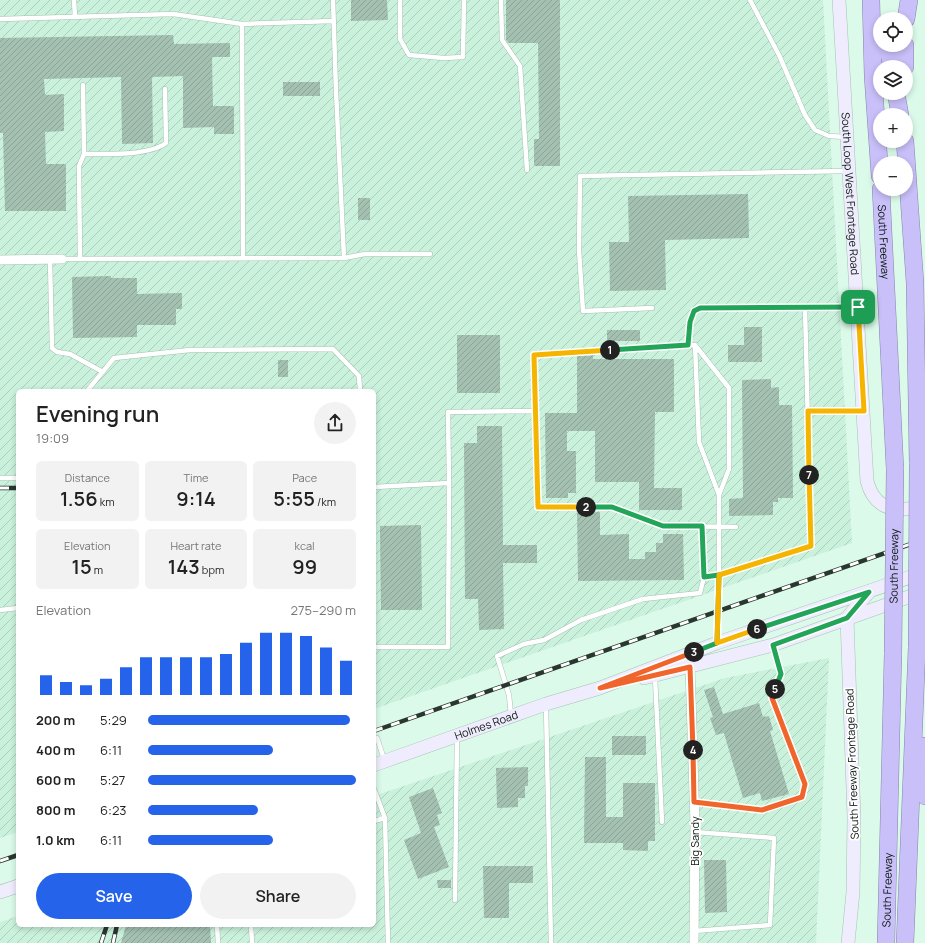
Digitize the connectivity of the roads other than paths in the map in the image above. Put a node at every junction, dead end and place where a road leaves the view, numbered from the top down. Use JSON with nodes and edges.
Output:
{"nodes":[{"id":1,"x":74,"y":0,"type":"edge"},
{"id":2,"x":334,"y":0,"type":"edge"},
{"id":3,"x":400,"y":0,"type":"edge"},
{"id":4,"x":464,"y":0,"type":"edge"},
{"id":5,"x":501,"y":0,"type":"edge"},
{"id":6,"x":750,"y":0,"type":"edge"},
{"id":7,"x":839,"y":0,"type":"edge"},
{"id":8,"x":872,"y":0,"type":"edge"},
{"id":9,"x":909,"y":0,"type":"edge"},
{"id":10,"x":877,"y":12,"type":"edge"},
{"id":11,"x":907,"y":12,"type":"edge"},
{"id":12,"x":74,"y":17,"type":"junction"},
{"id":13,"x":0,"y":19,"type":"edge"},
{"id":14,"x":334,"y":21,"type":"junction"},
{"id":15,"x":242,"y":24,"type":"junction"},
{"id":16,"x":83,"y":85,"type":"dead end"},
{"id":17,"x":165,"y":89,"type":"dead end"},
{"id":18,"x":848,"y":136,"type":"junction"},
{"id":19,"x":906,"y":149,"type":"edge"},
{"id":20,"x":84,"y":154,"type":"junction"},
{"id":21,"x":879,"y":156,"type":"edge"},
{"id":22,"x":527,"y":170,"type":"dead end"},
{"id":23,"x":850,"y":171,"type":"junction"},
{"id":24,"x":881,"y":196,"type":"edge"},
{"id":25,"x":430,"y":254,"type":"dead end"},
{"id":26,"x":243,"y":258,"type":"junction"},
{"id":27,"x":344,"y":258,"type":"junction"},
{"id":28,"x":62,"y":259,"type":"joint"},
{"id":29,"x":80,"y":259,"type":"junction"},
{"id":30,"x":0,"y":260,"type":"edge"},
{"id":31,"x":50,"y":260,"type":"junction"},
{"id":32,"x":858,"y":307,"type":"junction"},
{"id":33,"x":652,"y":308,"type":"dead end"},
{"id":34,"x":805,"y":308,"type":"junction"},
{"id":35,"x":688,"y":345,"type":"junction"},
{"id":36,"x":695,"y":345,"type":"junction"},
{"id":37,"x":103,"y":372,"type":"junction"},
{"id":38,"x":89,"y":389,"type":"edge"},
{"id":39,"x":360,"y":389,"type":"edge"},
{"id":40,"x":536,"y":411,"type":"junction"},
{"id":41,"x":808,"y":411,"type":"junction"},
{"id":42,"x":864,"y":411,"type":"junction"},
{"id":43,"x":0,"y":478,"type":"edge"},
{"id":44,"x":16,"y":478,"type":"edge"},
{"id":45,"x":450,"y":483,"type":"junction"},
{"id":46,"x":376,"y":487,"type":"edge"},
{"id":47,"x":719,"y":495,"type":"junction"},
{"id":48,"x":925,"y":505,"type":"edge"},
{"id":49,"x":702,"y":526,"type":"junction"},
{"id":50,"x":719,"y":527,"type":"junction"},
{"id":51,"x":736,"y":527,"type":"dead end"},
{"id":52,"x":925,"y":572,"type":"edge"},
{"id":53,"x":719,"y":575,"type":"junction"},
{"id":54,"x":704,"y":577,"type":"junction"},
{"id":55,"x":925,"y":591,"type":"edge"},
{"id":56,"x":869,"y":592,"type":"junction"},
{"id":57,"x":16,"y":608,"type":"edge"},
{"id":58,"x":0,"y":610,"type":"edge"},
{"id":59,"x":847,"y":618,"type":"junction"},
{"id":60,"x":717,"y":643,"type":"junction"},
{"id":61,"x":773,"y":645,"type":"junction"},
{"id":62,"x":916,"y":646,"type":"junction"},
{"id":63,"x":376,"y":647,"type":"edge"},
{"id":64,"x":690,"y":667,"type":"junction"},
{"id":65,"x":655,"y":676,"type":"junction"},
{"id":66,"x":600,"y":688,"type":"junction"},
{"id":67,"x":546,"y":704,"type":"junction"},
{"id":68,"x":512,"y":716,"type":"junction"},
{"id":69,"x":457,"y":735,"type":"junction"},
{"id":70,"x":377,"y":738,"type":"dead end"},
{"id":71,"x":379,"y":763,"type":"edge"},
{"id":72,"x":376,"y":794,"type":"edge"},
{"id":73,"x":925,"y":796,"type":"edge"},
{"id":74,"x":694,"y":802,"type":"junction"},
{"id":75,"x":385,"y":818,"type":"junction"},
{"id":76,"x":376,"y":820,"type":"edge"},
{"id":77,"x":662,"y":822,"type":"dead end"},
{"id":78,"x":695,"y":832,"type":"junction"},
{"id":79,"x":16,"y":887,"type":"edge"},
{"id":80,"x":0,"y":892,"type":"edge"},
{"id":81,"x":455,"y":900,"type":"dead end"},
{"id":82,"x":886,"y":907,"type":"junction"},
{"id":83,"x":218,"y":927,"type":"edge"},
{"id":84,"x":251,"y":927,"type":"edge"},
{"id":85,"x":694,"y":931,"type":"junction"},
{"id":86,"x":218,"y":943,"type":"edge"},
{"id":87,"x":252,"y":943,"type":"edge"},
{"id":88,"x":388,"y":943,"type":"edge"},
{"id":89,"x":551,"y":943,"type":"edge"},
{"id":90,"x":694,"y":943,"type":"edge"},
{"id":91,"x":848,"y":943,"type":"edge"},
{"id":92,"x":881,"y":943,"type":"edge"},
{"id":93,"x":886,"y":943,"type":"edge"},
{"id":94,"x":905,"y":943,"type":"edge"}],
"edges":[{"from":1,"to":12,"type":"lane"},
{"from":2,"to":14,"type":"lane"},
{"from":3,"to":4,"type":"lane"},
{"from":5,"to":22,"type":"lane"},
{"from":6,"to":18,"type":"lane"},
{"from":7,"to":18,"type":"main road","name":"South Loop West Frontage Road"},
{"from":8,"to":10,"type":"highway"},
{"from":8,"to":21,"type":"highway"},
{"from":9,"to":11,"type":"highway"},
{"from":12,"to":13,"type":"lane"},
{"from":12,"to":15,"type":"lane"},
{"from":14,"to":15,"type":"lane"},
{"from":14,"to":27,"type":"lane"},
{"from":15,"to":26,"type":"lane"},
{"from":16,"to":20,"type":"lane"},
{"from":17,"to":20,"type":"lane"},
{"from":18,"to":23,"type":"main road","name":"South Loop West Frontage Road"},
{"from":19,"to":62,"type":"highway","bridge":true},
{"from":20,"to":29,"type":"lane"},
{"from":23,"to":32,"type":"main road","name":"South Loop West Frontage Road"},
{"from":23,"to":33,"type":"lane"},
{"from":24,"to":82,"type":"highway","name":"South Freeway","bridge":true},
{"from":25,"to":27,"type":"lane"},
{"from":26,"to":27,"type":"lane"},
{"from":26,"to":29,"type":"lane"},
{"from":28,"to":29,"type":"lane"},
{"from":28,"to":31,"type":"street"},
{"from":30,"to":31,"type":"street"},
{"from":31,"to":37,"type":"lane"},
{"from":32,"to":34,"type":"lane"},
{"from":32,"to":42,"type":"main road","name":"South Loop West Frontage Road"},
{"from":34,"to":35,"type":"lane"},
{"from":34,"to":41,"type":"lane"},
{"from":35,"to":36,"type":"lane"},
{"from":35,"to":40,"type":"lane"},
{"from":36,"to":47,"type":"lane"},
{"from":36,"to":47,"type":"lane"},
{"from":37,"to":38,"type":"lane"},
{"from":37,"to":39,"type":"lane"},
{"from":40,"to":45,"type":"lane"},
{"from":40,"to":49,"type":"lane"},
{"from":41,"to":42,"type":"lane"},
{"from":41,"to":53,"type":"lane"},
{"from":42,"to":48,"type":"main road","name":"South Loop West Frontage Road"},
{"from":43,"to":44,"type":"lane"},
{"from":45,"to":46,"type":"lane"},
{"from":45,"to":63,"type":"lane"},
{"from":47,"to":50,"type":"lane"},
{"from":49,"to":50,"type":"lane"},
{"from":49,"to":54,"type":"lane"},
{"from":50,"to":51,"type":"lane"},
{"from":50,"to":53,"type":"lane"},
{"from":52,"to":56,"type":"main road","name":"Holmes Road"},
{"from":53,"to":54,"type":"lane"},
{"from":53,"to":60,"type":"lane"},
{"from":54,"to":68,"type":"lane"},
{"from":55,"to":59,"type":"main road","name":"Holmes Road"},
{"from":56,"to":59,"type":"main road"},
{"from":56,"to":60,"type":"main road","name":"Holmes Road"},
{"from":57,"to":58,"type":"lane"},
{"from":59,"to":61,"type":"main road","name":"Holmes Road"},
{"from":59,"to":91,"type":"main road","name":"South Freeway Frontage Road"},
{"from":60,"to":66,"type":"main road","name":"Holmes Road"},
{"from":61,"to":64,"type":"main road","name":"Holmes Road"},
{"from":61,"to":74,"type":"lane"},
{"from":62,"to":73,"type":"highway"},
{"from":62,"to":94,"type":"highway"},
{"from":64,"to":65,"type":"main road","name":"Holmes Road"},
{"from":64,"to":74,"type":"street","name":"Big Sandy"},
{"from":65,"to":66,"type":"main road","name":"Holmes Road"},
{"from":65,"to":77,"type":"lane"},
{"from":66,"to":67,"type":"main road","name":"Holmes Road"},
{"from":67,"to":68,"type":"main road","name":"Holmes Road"},
{"from":67,"to":89,"type":"lane"},
{"from":68,"to":69,"type":"main road","name":"Holmes Road"},
{"from":69,"to":71,"type":"main road","name":"Holmes Road"},
{"from":69,"to":81,"type":"lane"},
{"from":70,"to":71,"type":"lane"},
{"from":72,"to":75,"type":"lane"},
{"from":74,"to":78,"type":"street","name":"Big Sandy"},
{"from":75,"to":76,"type":"lane"},
{"from":75,"to":88,"type":"lane"},
{"from":78,"to":85,"type":"street","name":"Big Sandy"},
{"from":78,"to":85,"type":"lane"},
{"from":79,"to":80,"type":"main road"},
{"from":82,"to":92,"type":"highway"},
{"from":82,"to":93,"type":"highway","name":"South Freeway"},
{"from":83,"to":86,"type":"lane"},
{"from":84,"to":87,"type":"lane"},
{"from":85,"to":90,"type":"street","name":"Big Sandy"}]}
